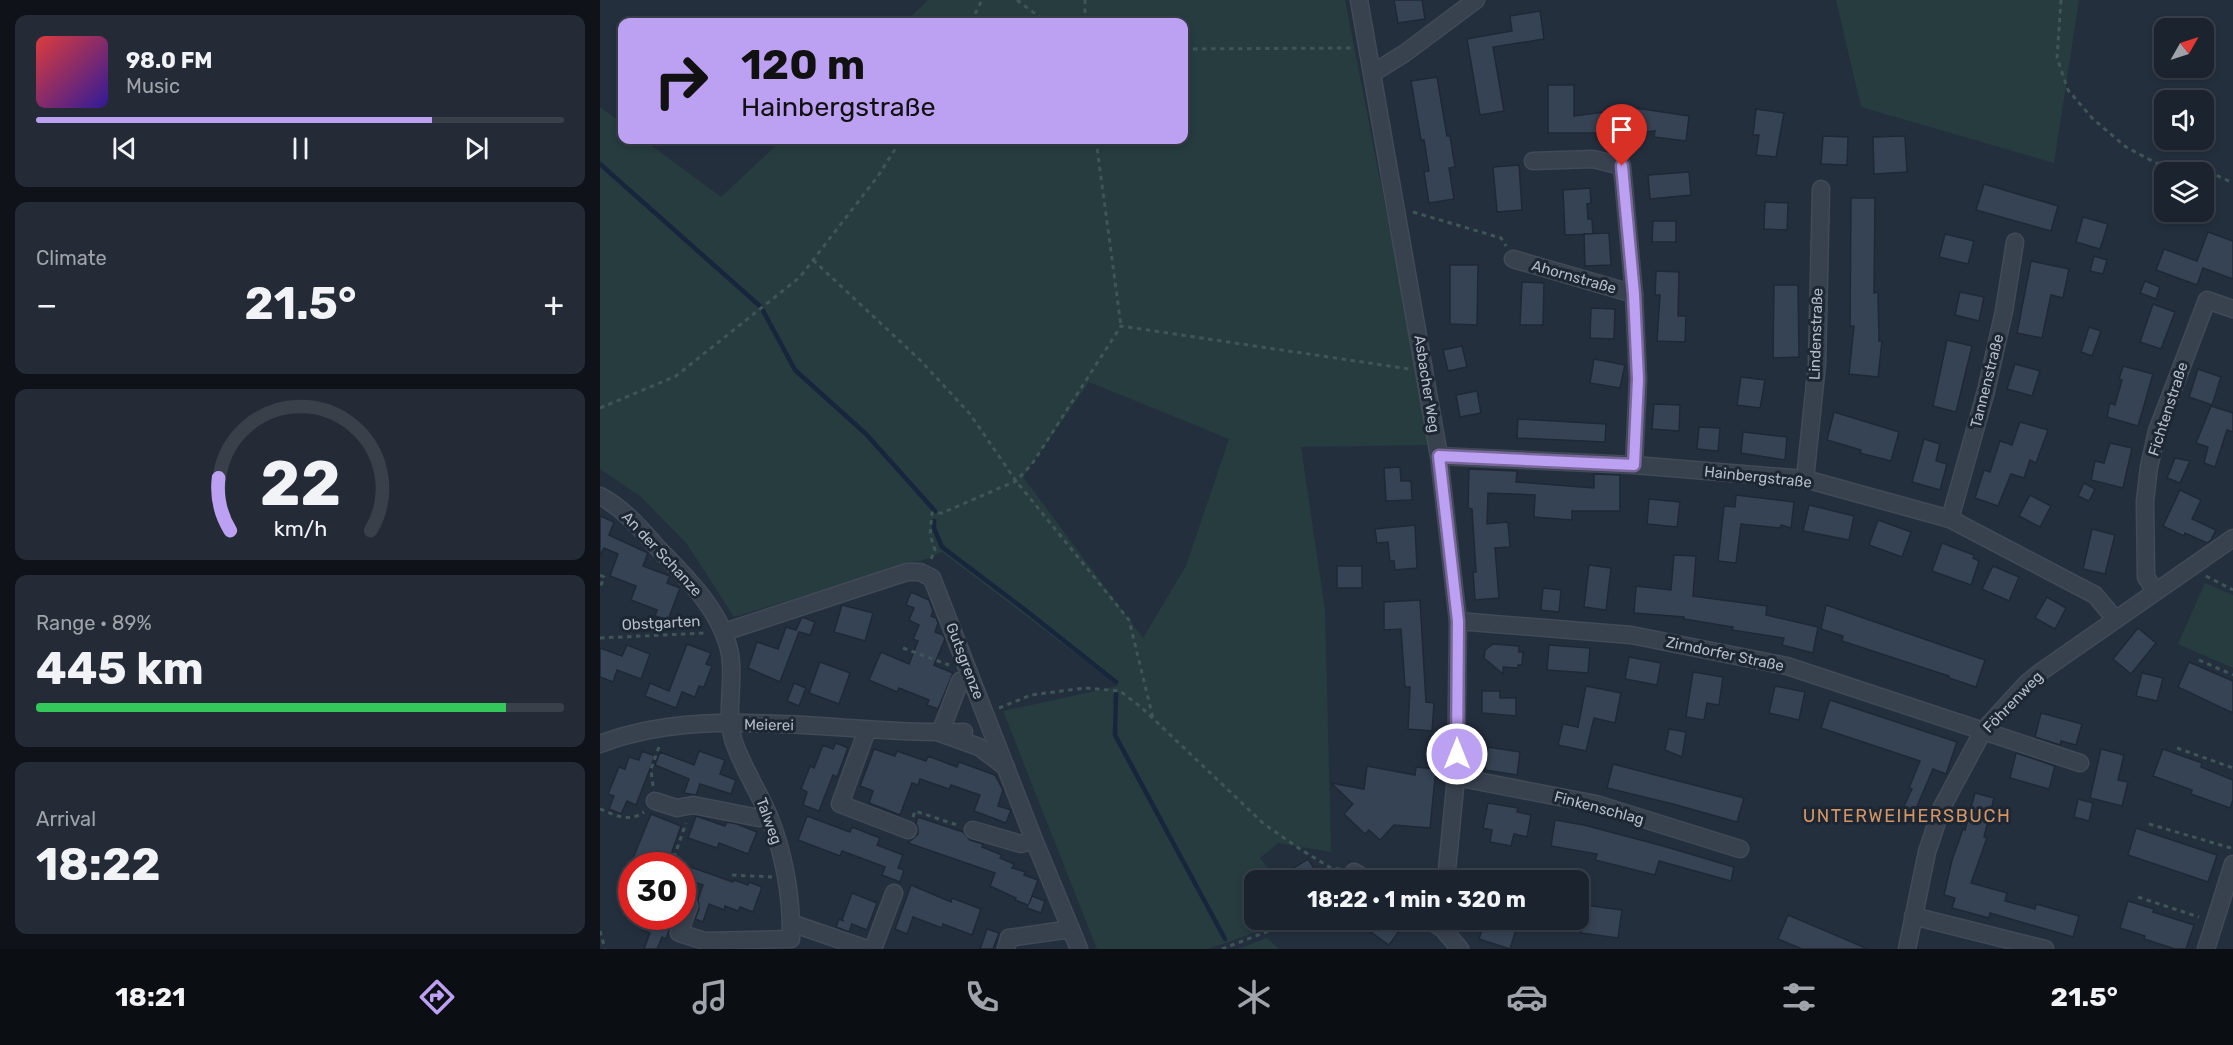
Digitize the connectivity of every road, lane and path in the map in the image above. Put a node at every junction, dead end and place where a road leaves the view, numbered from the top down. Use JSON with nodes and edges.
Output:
{"nodes":[{"id":1,"x":982,"y":0,"type":"edge"},
{"id":2,"x":1017,"y":0,"type":"edge"},
{"id":3,"x":1085,"y":0,"type":"edge"},
{"id":4,"x":1359,"y":0,"type":"edge"},
{"id":5,"x":2061,"y":0,"type":"edge"},
{"id":6,"x":1469,"y":2,"type":"edge"},
{"id":7,"x":973,"y":18,"type":"edge"},
{"id":8,"x":1041,"y":18,"type":"edge"},
{"id":9,"x":1085,"y":18,"type":"edge"},
{"id":10,"x":1368,"y":48,"type":"junction"},
{"id":11,"x":1188,"y":49,"type":"edge"},
{"id":12,"x":1373,"y":74,"type":"junction"},
{"id":13,"x":898,"y":144,"type":"edge"},
{"id":14,"x":1097,"y":144,"type":"edge"},
{"id":15,"x":1533,"y":161,"type":"dead end"},
{"id":16,"x":2233,"y":183,"type":"edge"},
{"id":17,"x":1821,"y":189,"type":"dead end"},
{"id":18,"x":1396,"y":208,"type":"junction"},
{"id":19,"x":2015,"y":242,"type":"dead end"},
{"id":20,"x":1513,"y":259,"type":"joint"},
{"id":21,"x":813,"y":260,"type":"junction"},
{"id":22,"x":1634,"y":294,"type":"junction"},
{"id":23,"x":2233,"y":309,"type":"edge"},
{"id":24,"x":1121,"y":326,"type":"junction"},
{"id":25,"x":1426,"y":372,"type":"junction"},
{"id":26,"x":600,"y":408,"type":"edge"},
{"id":27,"x":1439,"y":456,"type":"junction"},
{"id":28,"x":1634,"y":465,"type":"junction"},
{"id":29,"x":1805,"y":479,"type":"junction"},
{"id":30,"x":1016,"y":482,"type":"junction"},
{"id":31,"x":600,"y":496,"type":"edge"},
{"id":32,"x":1950,"y":519,"type":"junction"},
{"id":33,"x":2233,"y":538,"type":"edge"},
{"id":34,"x":2196,"y":563,"type":"junction"},
{"id":35,"x":925,"y":573,"type":"junction"},
{"id":36,"x":600,"y":575,"type":"edge"},
{"id":37,"x":600,"y":588,"type":"edge"},
{"id":38,"x":2233,"y":590,"type":"edge"},
{"id":39,"x":2155,"y":591,"type":"junction"},
{"id":40,"x":2115,"y":619,"type":"junction"},
{"id":41,"x":1458,"y":621,"type":"junction"},
{"id":42,"x":724,"y":632,"type":"junction"},
{"id":43,"x":600,"y":638,"type":"edge"},
{"id":44,"x":903,"y":648,"type":"dead end"},
{"id":45,"x":2199,"y":660,"type":"dead end"},
{"id":46,"x":2233,"y":675,"type":"edge"},
{"id":47,"x":965,"y":677,"type":"junction"},
{"id":48,"x":986,"y":713,"type":"junction"},
{"id":49,"x":1153,"y":718,"type":"junction"},
{"id":50,"x":731,"y":724,"type":"junction"},
{"id":51,"x":661,"y":727,"type":"junction"},
{"id":52,"x":867,"y":730,"type":"junction"},
{"id":53,"x":1983,"y":730,"type":"junction"},
{"id":54,"x":964,"y":732,"type":"dead end"},
{"id":55,"x":940,"y":733,"type":"junction"},
{"id":56,"x":600,"y":744,"type":"edge"},
{"id":57,"x":2177,"y":748,"type":"dead end"},
{"id":58,"x":2080,"y":763,"type":"dead end"},
{"id":59,"x":1006,"y":767,"type":"junction"},
{"id":60,"x":2233,"y":768,"type":"edge"},
{"id":61,"x":1456,"y":777,"type":"junction"},
{"id":62,"x":655,"y":801,"type":"junction"},
{"id":63,"x":693,"y":805,"type":"junction"},
{"id":64,"x":600,"y":808,"type":"edge"},
{"id":65,"x":769,"y":816,"type":"junction"},
{"id":66,"x":2149,"y":824,"type":"dead end"},
{"id":67,"x":908,"y":830,"type":"joint"},
{"id":68,"x":973,"y":830,"type":"joint"},
{"id":69,"x":1034,"y":840,"type":"junction"},
{"id":70,"x":2233,"y":848,"type":"edge"},
{"id":71,"x":1740,"y":849,"type":"dead end"},
{"id":72,"x":676,"y":852,"type":"edge"},
{"id":73,"x":2233,"y":864,"type":"edge"},
{"id":74,"x":1338,"y":870,"type":"edge"},
{"id":75,"x":1447,"y":870,"type":"edge"},
{"id":76,"x":732,"y":874,"type":"dead end"},
{"id":77,"x":786,"y":878,"type":"junction"},
{"id":78,"x":894,"y":893,"type":"dead end"},
{"id":79,"x":2138,"y":897,"type":"dead end"},
{"id":80,"x":1913,"y":916,"type":"junction"},
{"id":81,"x":2215,"y":922,"type":"junction"},
{"id":82,"x":791,"y":923,"type":"junction"},
{"id":83,"x":1071,"y":929,"type":"junction"},
{"id":84,"x":600,"y":930,"type":"edge"},
{"id":85,"x":680,"y":930,"type":"edge"},
{"id":86,"x":1271,"y":930,"type":"edge"},
{"id":87,"x":1444,"y":930,"type":"edge"},
{"id":88,"x":605,"y":949,"type":"edge"},
{"id":89,"x":867,"y":949,"type":"edge"},
{"id":90,"x":873,"y":949,"type":"edge"},
{"id":91,"x":1005,"y":949,"type":"edge"},
{"id":92,"x":1079,"y":949,"type":"edge"},
{"id":93,"x":1222,"y":949,"type":"edge"},
{"id":94,"x":1460,"y":949,"type":"edge"},
{"id":95,"x":1907,"y":949,"type":"edge"},
{"id":96,"x":2045,"y":949,"type":"edge"},
{"id":97,"x":2206,"y":949,"type":"edge"}],
"edges":[{"from":1,"to":7,"type":"path"},
{"from":2,"to":8,"type":"path"},
{"from":3,"to":9,"type":"path"},
{"from":4,"to":10,"type":"street","name":"Asbacher Weg"},
{"from":5,"to":16,"type":"path"},
{"from":6,"to":12,"type":"street"},
{"from":10,"to":11,"type":"path"},
{"from":10,"to":12,"type":"street","name":"Asbacher Weg"},
{"from":12,"to":18,"type":"street","name":"Asbacher Weg"},
{"from":13,"to":21,"type":"path"},
{"from":14,"to":24,"type":"path"},
{"from":15,"to":22,"type":"street","name":"Ahornstraße"},
{"from":17,"to":29,"type":"street","name":"Lindenstraße"},
{"from":18,"to":20,"type":"path"},
{"from":18,"to":25,"type":"street","name":"Asbacher Weg"},
{"from":19,"to":32,"type":"street","name":"Tannenstraße"},
{"from":20,"to":22,"type":"street","name":"Ahornstraße"},
{"from":21,"to":26,"type":"path"},
{"from":21,"to":30,"type":"path"},
{"from":22,"to":28,"type":"street","name":"Ahornstraße"},
{"from":23,"to":39,"type":"street","name":"Fichtenstraße"},
{"from":24,"to":25,"type":"path"},
{"from":24,"to":30,"type":"path"},
{"from":25,"to":27,"type":"street","name":"Asbacher Weg"},
{"from":27,"to":28,"type":"street","name":"Hainbergstraße"},
{"from":27,"to":41,"type":"street","name":"Asbacher Weg"},
{"from":28,"to":29,"type":"street","name":"Hainbergstraße"},
{"from":29,"to":32,"type":"street","name":"Hainbergstraße"},
{"from":30,"to":35,"type":"path"},
{"from":30,"to":49,"type":"path"},
{"from":31,"to":42,"type":"street","name":"An der Schanze"},
{"from":32,"to":40,"type":"street","name":"Hainbergstraße"},
{"from":33,"to":34,"type":"street","name":"Föhrenweg"},
{"from":34,"to":38,"type":"path"},
{"from":34,"to":39,"type":"street","name":"Föhrenweg"},
{"from":35,"to":42,"type":"street"},
{"from":35,"to":47,"type":"street","name":"Gutsgrenze"},
{"from":36,"to":37,"type":"path"},
{"from":39,"to":40,"type":"street","name":"Föhrenweg"},
{"from":40,"to":53,"type":"street","name":"Föhrenweg"},
{"from":41,"to":53,"type":"street","name":"Zirndorfer Straße"},
{"from":41,"to":61,"type":"street","name":"Asbacher Weg"},
{"from":42,"to":43,"type":"path","name":"Obstgarten"},
{"from":42,"to":50,"type":"street","name":"An der Schanze"},
{"from":44,"to":47,"type":"path"},
{"from":45,"to":46,"type":"path"},
{"from":47,"to":48,"type":"street","name":"Gutsgrenze"},
{"from":47,"to":55,"type":"street"},
{"from":48,"to":49,"type":"path"},
{"from":48,"to":59,"type":"street","name":"Gutsgrenze"},
{"from":49,"to":74,"type":"path"},
{"from":50,"to":51,"type":"street","name":"Meierei"},
{"from":50,"to":52,"type":"street","name":"Meierei"},
{"from":50,"to":65,"type":"street","name":"Talweg"},
{"from":51,"to":56,"type":"street","name":"Meierei"},
{"from":51,"to":62,"type":"path"},
{"from":52,"to":55,"type":"street","name":"Meierei"},
{"from":52,"to":67,"type":"street"},
{"from":53,"to":58,"type":"street","name":"Zirndorfer Straße"},
{"from":53,"to":80,"type":"street","name":"Föhrenweg"},
{"from":54,"to":55,"type":"street","name":"Meierei"},
{"from":55,"to":59,"type":"street","name":"Meierei"},
{"from":57,"to":60,"type":"path"},
{"from":59,"to":69,"type":"street","name":"Gutsgrenze"},
{"from":61,"to":71,"type":"street","name":"Finkenschlag"},
{"from":61,"to":75,"type":"street","name":"Asbacher Weg"},
{"from":62,"to":63,"type":"street"},
{"from":62,"to":64,"type":"path"},
{"from":63,"to":65,"type":"street"},
{"from":63,"to":72,"type":"path"},
{"from":65,"to":77,"type":"street","name":"Talweg"},
{"from":66,"to":70,"type":"path"},
{"from":67,"to":68,"type":"path"},
{"from":68,"to":69,"type":"street"},
{"from":69,"to":83,"type":"street","name":"Gutsgrenze"},
{"from":73,"to":81,"type":"street"},
{"from":76,"to":77,"type":"path"},
{"from":77,"to":82,"type":"street","name":"Talweg"},
{"from":78,"to":90,"type":"street"},
{"from":79,"to":81,"type":"path"},
{"from":80,"to":95,"type":"street","name":"Föhrenweg"},
{"from":80,"to":96,"type":"street"},
{"from":81,"to":97,"type":"street"},
{"from":82,"to":85,"type":"street"},
{"from":82,"to":89,"type":"street"},
{"from":83,"to":91,"type":"street"},
{"from":83,"to":92,"type":"street","name":"Gutsgrenze"},
{"from":84,"to":88,"type":"path"},
{"from":86,"to":93,"type":"path"},
{"from":87,"to":94,"type":"street"}]}
